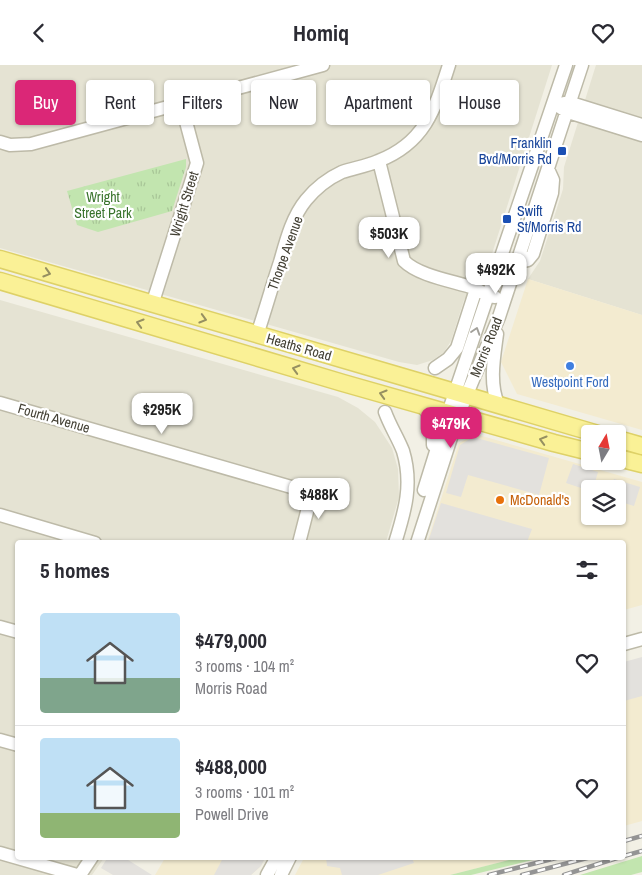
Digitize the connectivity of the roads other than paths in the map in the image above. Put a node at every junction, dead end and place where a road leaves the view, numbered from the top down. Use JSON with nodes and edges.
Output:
{"nodes":[{"id":1,"x":323,"y":65,"type":"edge"},
{"id":2,"x":449,"y":65,"type":"edge"},
{"id":3,"x":566,"y":65,"type":"edge"},
{"id":4,"x":582,"y":65,"type":"edge"},
{"id":5,"x":241,"y":87,"type":"edge"},
{"id":6,"x":554,"y":104,"type":"junction"},
{"id":7,"x":569,"y":107,"type":"junction"},
{"id":8,"x":164,"y":108,"type":"edge"},
{"id":9,"x":187,"y":125,"type":"edge"},
{"id":10,"x":633,"y":125,"type":"edge"},
{"id":11,"x":642,"y":135,"type":"edge"},
{"id":12,"x":0,"y":143,"type":"edge"},
{"id":13,"x":379,"y":161,"type":"junction"},
{"id":14,"x":0,"y":259,"type":"edge"},
{"id":15,"x":494,"y":276,"type":"junction"},
{"id":16,"x":0,"y":281,"type":"edge"},
{"id":17,"x":509,"y":287,"type":"junction"},
{"id":18,"x":476,"y":289,"type":"junction"},
{"id":19,"x":488,"y":296,"type":"junction"},
{"id":20,"x":152,"y":305,"type":"junction"},
{"id":21,"x":499,"y":317,"type":"junction"},
{"id":22,"x":257,"y":335,"type":"junction"},
{"id":23,"x":250,"y":355,"type":"junction"},
{"id":24,"x":435,"y":367,"type":"dead end"},
{"id":25,"x":462,"y":393,"type":"junction"},
{"id":26,"x":0,"y":403,"type":"edge"},
{"id":27,"x":498,"y":404,"type":"junction"},
{"id":28,"x":423,"y":406,"type":"junction"},
{"id":29,"x":385,"y":412,"type":"dead end"},
{"id":30,"x":453,"y":414,"type":"junction"},
{"id":31,"x":581,"y":429,"type":"edge"},
{"id":32,"x":626,"y":441,"type":"edge"},
{"id":33,"x":642,"y":446,"type":"edge"},
{"id":34,"x":581,"y":450,"type":"edge"},
{"id":35,"x":626,"y":460,"type":"edge"},
{"id":36,"x":642,"y":464,"type":"edge"},
{"id":37,"x":432,"y":465,"type":"junction"},
{"id":38,"x":0,"y":515,"type":"edge"},
{"id":39,"x":85,"y":540,"type":"edge"},
{"id":40,"x":300,"y":540,"type":"edge"},
{"id":41,"x":396,"y":540,"type":"edge"},
{"id":42,"x":410,"y":540,"type":"edge"},
{"id":43,"x":418,"y":540,"type":"edge"},
{"id":44,"x":0,"y":627,"type":"edge"},
{"id":45,"x":15,"y":631,"type":"edge"},
{"id":46,"x":642,"y":639,"type":"edge"},
{"id":47,"x":626,"y":643,"type":"edge"},
{"id":48,"x":642,"y":648,"type":"edge"},
{"id":49,"x":626,"y":652,"type":"edge"},
{"id":50,"x":0,"y":740,"type":"edge"},
{"id":51,"x":15,"y":744,"type":"edge"},
{"id":52,"x":0,"y":853,"type":"edge"},
{"id":53,"x":15,"y":857,"type":"edge"},
{"id":54,"x":25,"y":860,"type":"edge"},
{"id":55,"x":90,"y":860,"type":"edge"},
{"id":56,"x":275,"y":860,"type":"edge"},
{"id":57,"x":288,"y":860,"type":"edge"},
{"id":58,"x":78,"y":875,"type":"edge"},
{"id":59,"x":267,"y":875,"type":"edge"},
{"id":60,"x":281,"y":875,"type":"edge"}],
"edges":[{"from":1,"to":5,"type":"street"},
{"from":2,"to":13,"type":"street","name":"Thorpe Avenue"},
{"from":3,"to":6,"type":"street","name":"Morris Road"},
{"from":4,"to":7,"type":"street","name":"Morris Road"},
{"from":6,"to":7,"type":"street"},
{"from":6,"to":15,"type":"street","name":"Morris Road"},
{"from":7,"to":10,"type":"street"},
{"from":7,"to":17,"type":"street","name":"Morris Road"},
{"from":8,"to":12,"type":"street"},
{"from":9,"to":20,"type":"street","name":"Wright Street"},
{"from":10,"to":11,"type":"street"},
{"from":13,"to":18,"type":"street"},
{"from":13,"to":22,"type":"street","name":"Thorpe Avenue"},
{"from":14,"to":20,"type":"main road","name":"Heaths Road","one_way":true},
{"from":15,"to":18,"type":"street"},
{"from":15,"to":19,"type":"street","name":"Morris Road"},
{"from":23,"to":16,"type":"main road","name":"Heaths Road","one_way":true},
{"from":17,"to":19,"type":"street"},
{"from":17,"to":21,"type":"street","name":"Morris Road"},
{"from":18,"to":19,"type":"street"},
{"from":18,"to":24,"type":"street"},
{"from":25,"to":19,"type":"street","name":"Morris Road","one_way":true},
{"from":20,"to":22,"type":"main road","name":"Heaths Road","one_way":true},
{"from":21,"to":25,"type":"street","name":"Morris Road"},
{"from":21,"to":27,"type":"street"},
{"from":22,"to":23,"type":"main road"},
{"from":22,"to":25,"type":"main road","name":"Heaths Road"},
{"from":28,"to":23,"type":"main road","name":"Heaths Road","one_way":true},
{"from":25,"to":27,"type":"main road","name":"Heaths Road"},
{"from":25,"to":30,"type":"street","name":"Morris Road"},
{"from":26,"to":40,"type":"street","name":"Fourth Avenue"},
{"from":27,"to":31,"type":"main road","name":"Heaths Road"},
{"from":28,"to":30,"type":"main road","name":"Heaths Road"},
{"from":28,"to":37,"type":"street"},
{"from":29,"to":41,"type":"street"},
{"from":34,"to":30,"type":"main road","name":"Heaths Road","one_way":true},
{"from":30,"to":37,"type":"street","name":"Morris Road"},
{"from":30,"to":43,"type":"street","name":"Morris Road"},
{"from":32,"to":33,"type":"main road"},
{"from":35,"to":36,"type":"main road"},
{"from":37,"to":42,"type":"street","name":"Morris Road"},
{"from":38,"to":39,"type":"street"},
{"from":44,"to":45,"type":"street"},
{"from":46,"to":47,"type":"street"},
{"from":48,"to":49,"type":"street"},
{"from":50,"to":51,"type":"street"},
{"from":52,"to":53,"type":"street"},
{"from":54,"to":58,"type":"street"},
{"from":55,"to":58,"type":"street"},
{"from":56,"to":59,"type":"street"},
{"from":57,"to":60,"type":"street"}]}
